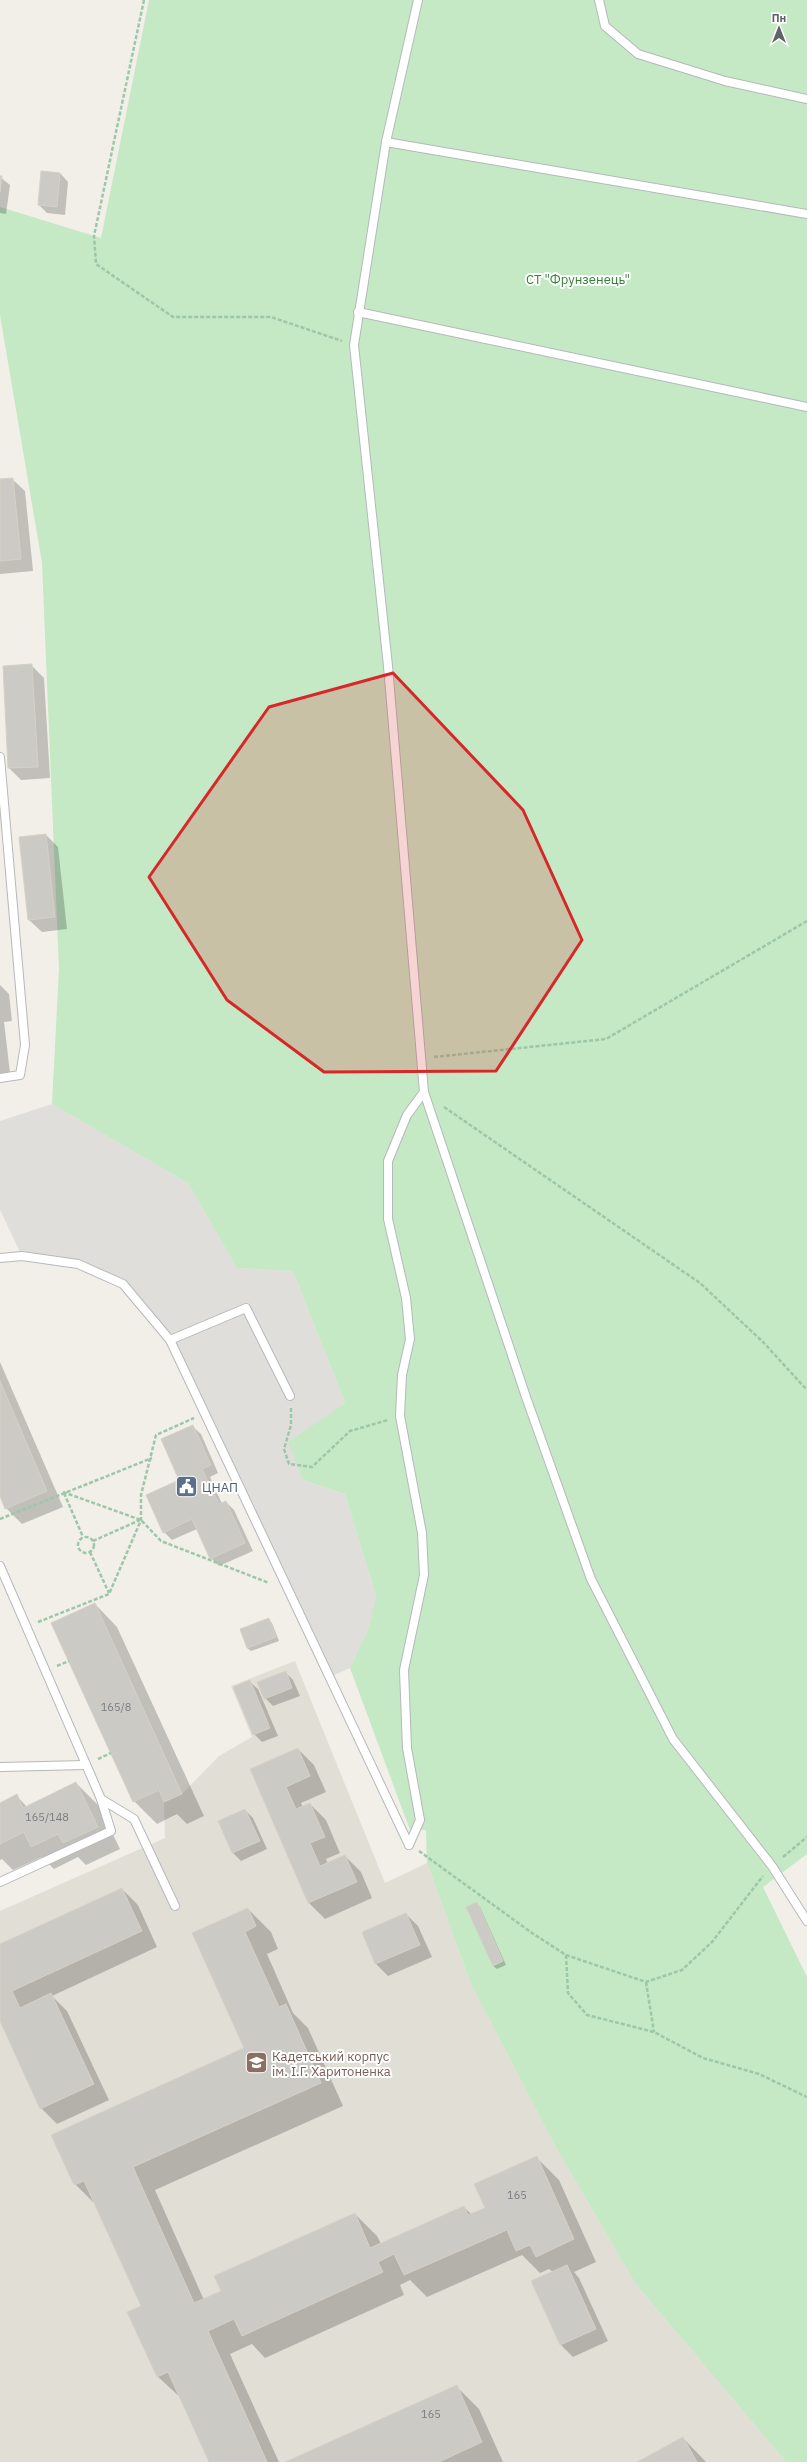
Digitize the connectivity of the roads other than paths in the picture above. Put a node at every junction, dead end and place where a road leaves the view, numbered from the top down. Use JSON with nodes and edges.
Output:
{"nodes":[{"id":1,"x":418,"y":0,"type":"edge"},
{"id":2,"x":599,"y":0,"type":"edge"},
{"id":3,"x":807,"y":99,"type":"edge"},
{"id":4,"x":386,"y":142,"type":"junction"},
{"id":5,"x":807,"y":214,"type":"edge"},
{"id":6,"x":358,"y":312,"type":"junction"},
{"id":7,"x":807,"y":406,"type":"edge"},
{"id":8,"x":0,"y":757,"type":"edge"},
{"id":9,"x":0,"y":1078,"type":"edge"},
{"id":10,"x":424,"y":1092,"type":"junction"},
{"id":11,"x":0,"y":1258,"type":"edge"},
{"id":12,"x":170,"y":1340,"type":"junction"},
{"id":13,"x":290,"y":1396,"type":"road end"},
{"id":14,"x":0,"y":1566,"type":"edge"},
{"id":15,"x":86,"y":1765,"type":"junction"},
{"id":16,"x":0,"y":1767,"type":"edge"},
{"id":17,"x":101,"y":1799,"type":"junction"},
{"id":18,"x":0,"y":1882,"type":"edge"},
{"id":19,"x":175,"y":1906,"type":"dead end"},
{"id":20,"x":807,"y":1921,"type":"edge"}],
"edges":[{"from":1,"to":4,"type":"lane"},
{"from":2,"to":3,"type":"lane"},
{"from":4,"to":5,"type":"lane"},
{"from":4,"to":6,"type":"lane"},
{"from":6,"to":7,"type":"lane"},
{"from":6,"to":10,"type":"lane"},
{"from":8,"to":9,"type":"lane"},
{"from":10,"to":12,"type":"lane"},
{"from":10,"to":20,"type":"lane"},
{"from":11,"to":12,"type":"lane"},
{"from":12,"to":13,"type":"lane"},
{"from":14,"to":15,"type":"lane"},
{"from":15,"to":16,"type":"lane"},
{"from":15,"to":17,"type":"lane"},
{"from":17,"to":18,"type":"lane"},
{"from":17,"to":19,"type":"lane"}]}
